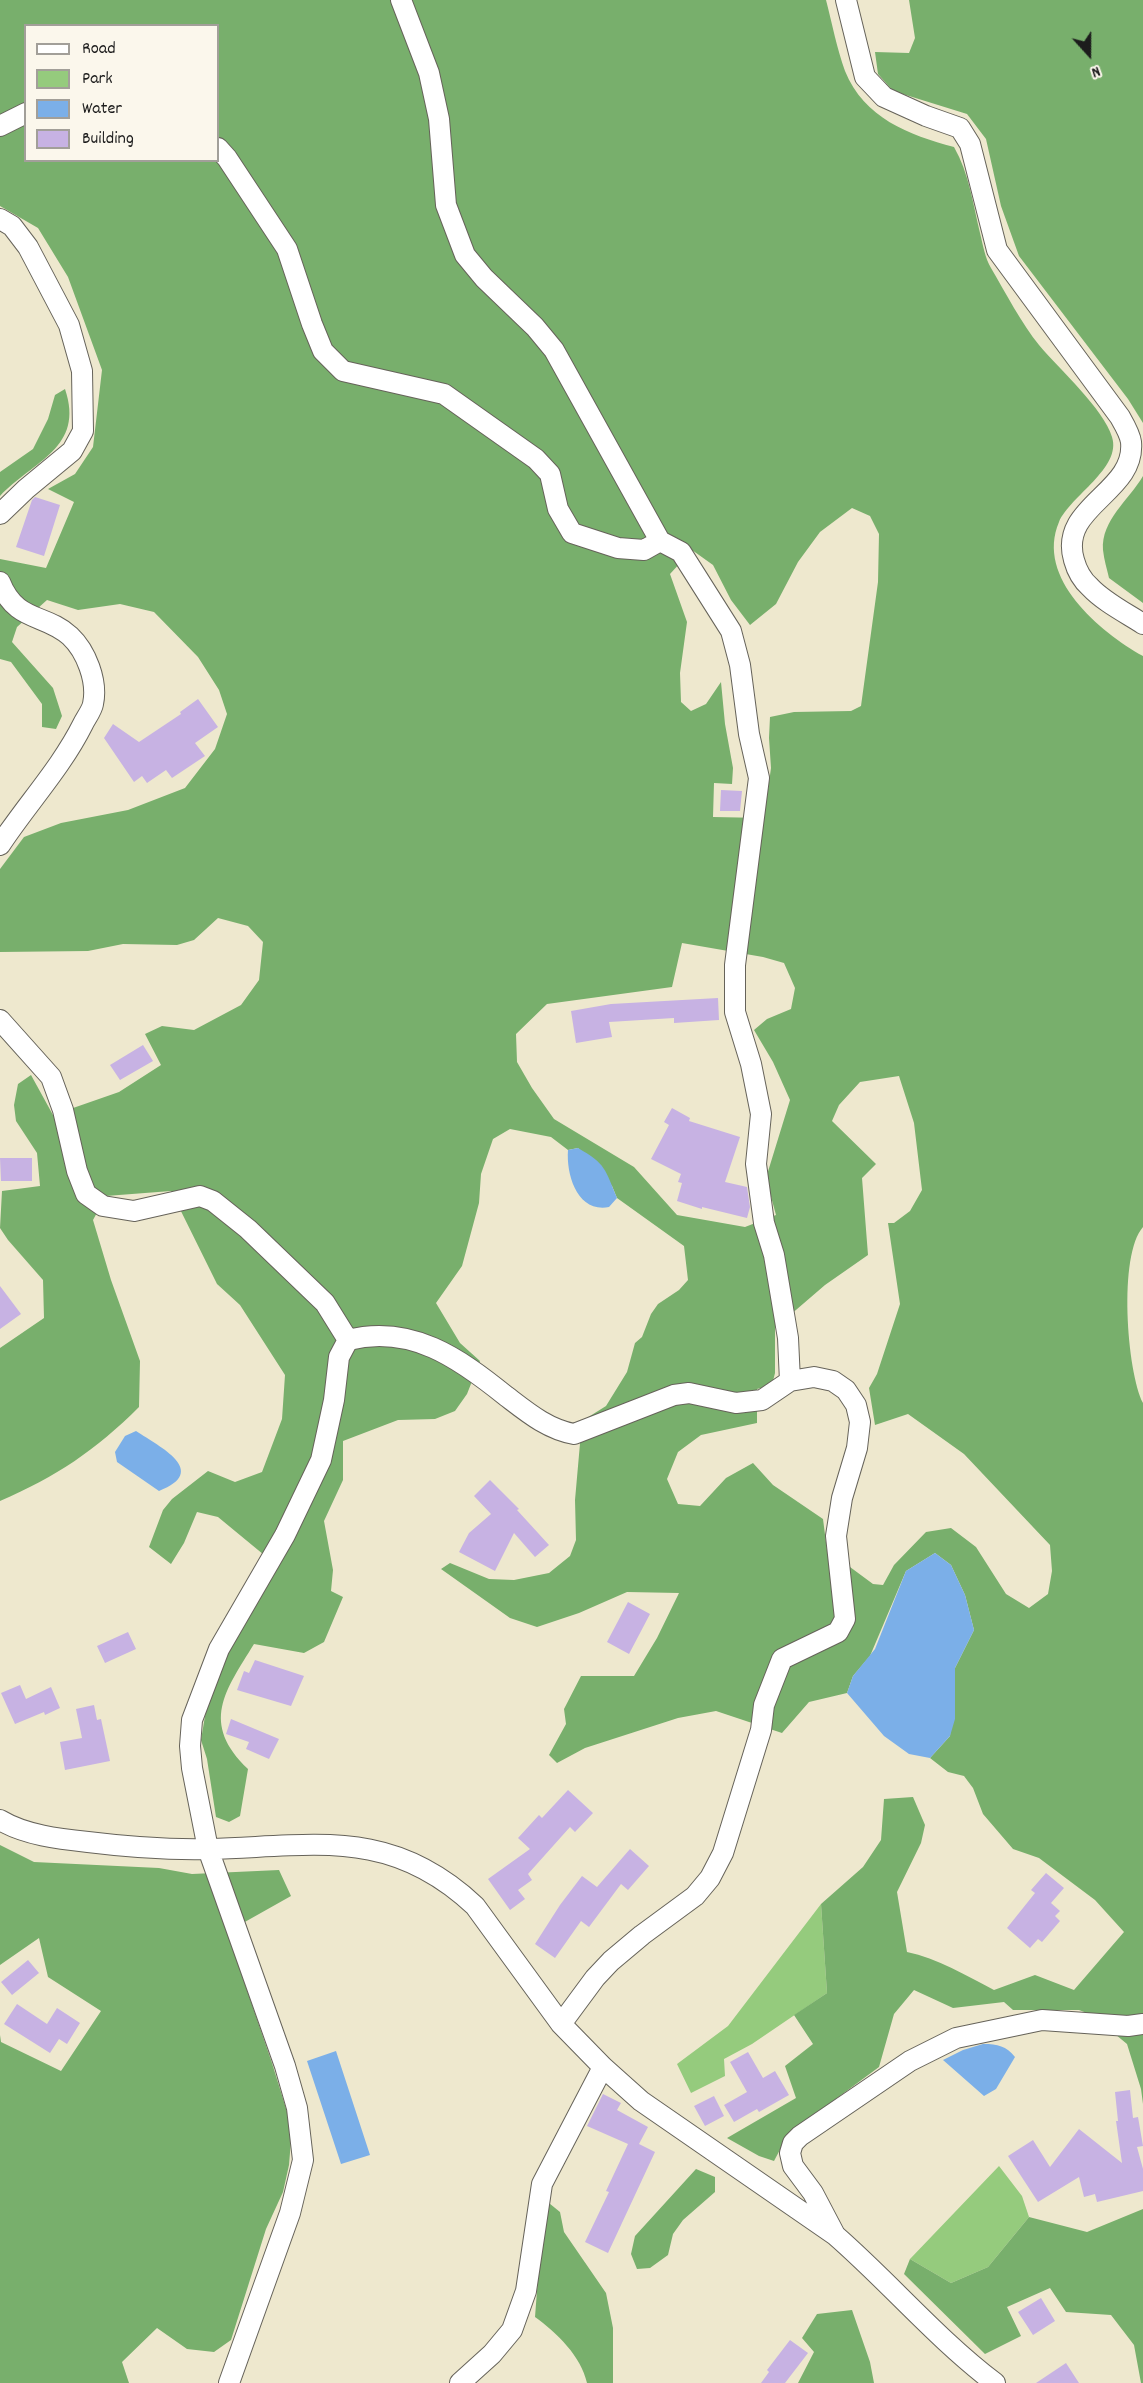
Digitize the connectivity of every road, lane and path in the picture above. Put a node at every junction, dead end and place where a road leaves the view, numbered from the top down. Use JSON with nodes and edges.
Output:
{"nodes":[{"id":1,"x":401,"y":0,"type":"edge"},
{"id":2,"x":846,"y":0,"type":"edge"},
{"id":3,"x":24,"y":114,"type":"edge"},
{"id":4,"x":0,"y":126,"type":"edge"},
{"id":5,"x":219,"y":149,"type":"edge"},
{"id":6,"x":0,"y":219,"type":"edge"},
{"id":7,"x":0,"y":514,"type":"edge"},
{"id":8,"x":660,"y":541,"type":"junction"},
{"id":9,"x":0,"y":582,"type":"edge"},
{"id":10,"x":1143,"y":624,"type":"edge"},
{"id":11,"x":0,"y":845,"type":"edge"},
{"id":12,"x":0,"y":1020,"type":"edge"},
{"id":13,"x":348,"y":1340,"type":"junction"},
{"id":14,"x":790,"y":1382,"type":"junction"},
{"id":15,"x":0,"y":1820,"type":"edge"},
{"id":16,"x":208,"y":1849,"type":"junction"},
{"id":17,"x":561,"y":2024,"type":"junction"},
{"id":18,"x":1143,"y":2024,"type":"edge"},
{"id":19,"x":603,"y":2067,"type":"junction"},
{"id":20,"x":835,"y":2235,"type":"junction"},
{"id":21,"x":228,"y":2383,"type":"edge"},
{"id":22,"x":460,"y":2383,"type":"edge"},
{"id":23,"x":995,"y":2383,"type":"edge"}],
"edges":[{"from":1,"to":8,"type":"street"},
{"from":2,"to":10,"type":"street"},
{"from":3,"to":4,"type":"street"},
{"from":5,"to":8,"type":"street"},
{"from":6,"to":7,"type":"street"},
{"from":8,"to":14,"type":"street"},
{"from":9,"to":11,"type":"street"},
{"from":12,"to":13,"type":"street"},
{"from":13,"to":14,"type":"street"},
{"from":13,"to":16,"type":"street"},
{"from":14,"to":17,"type":"street"},
{"from":15,"to":16,"type":"street"},
{"from":16,"to":17,"type":"street"},
{"from":16,"to":21,"type":"street"},
{"from":17,"to":19,"type":"street"},
{"from":18,"to":20,"type":"street"},
{"from":19,"to":20,"type":"street"},
{"from":19,"to":22,"type":"street"},
{"from":20,"to":23,"type":"street"}]}
